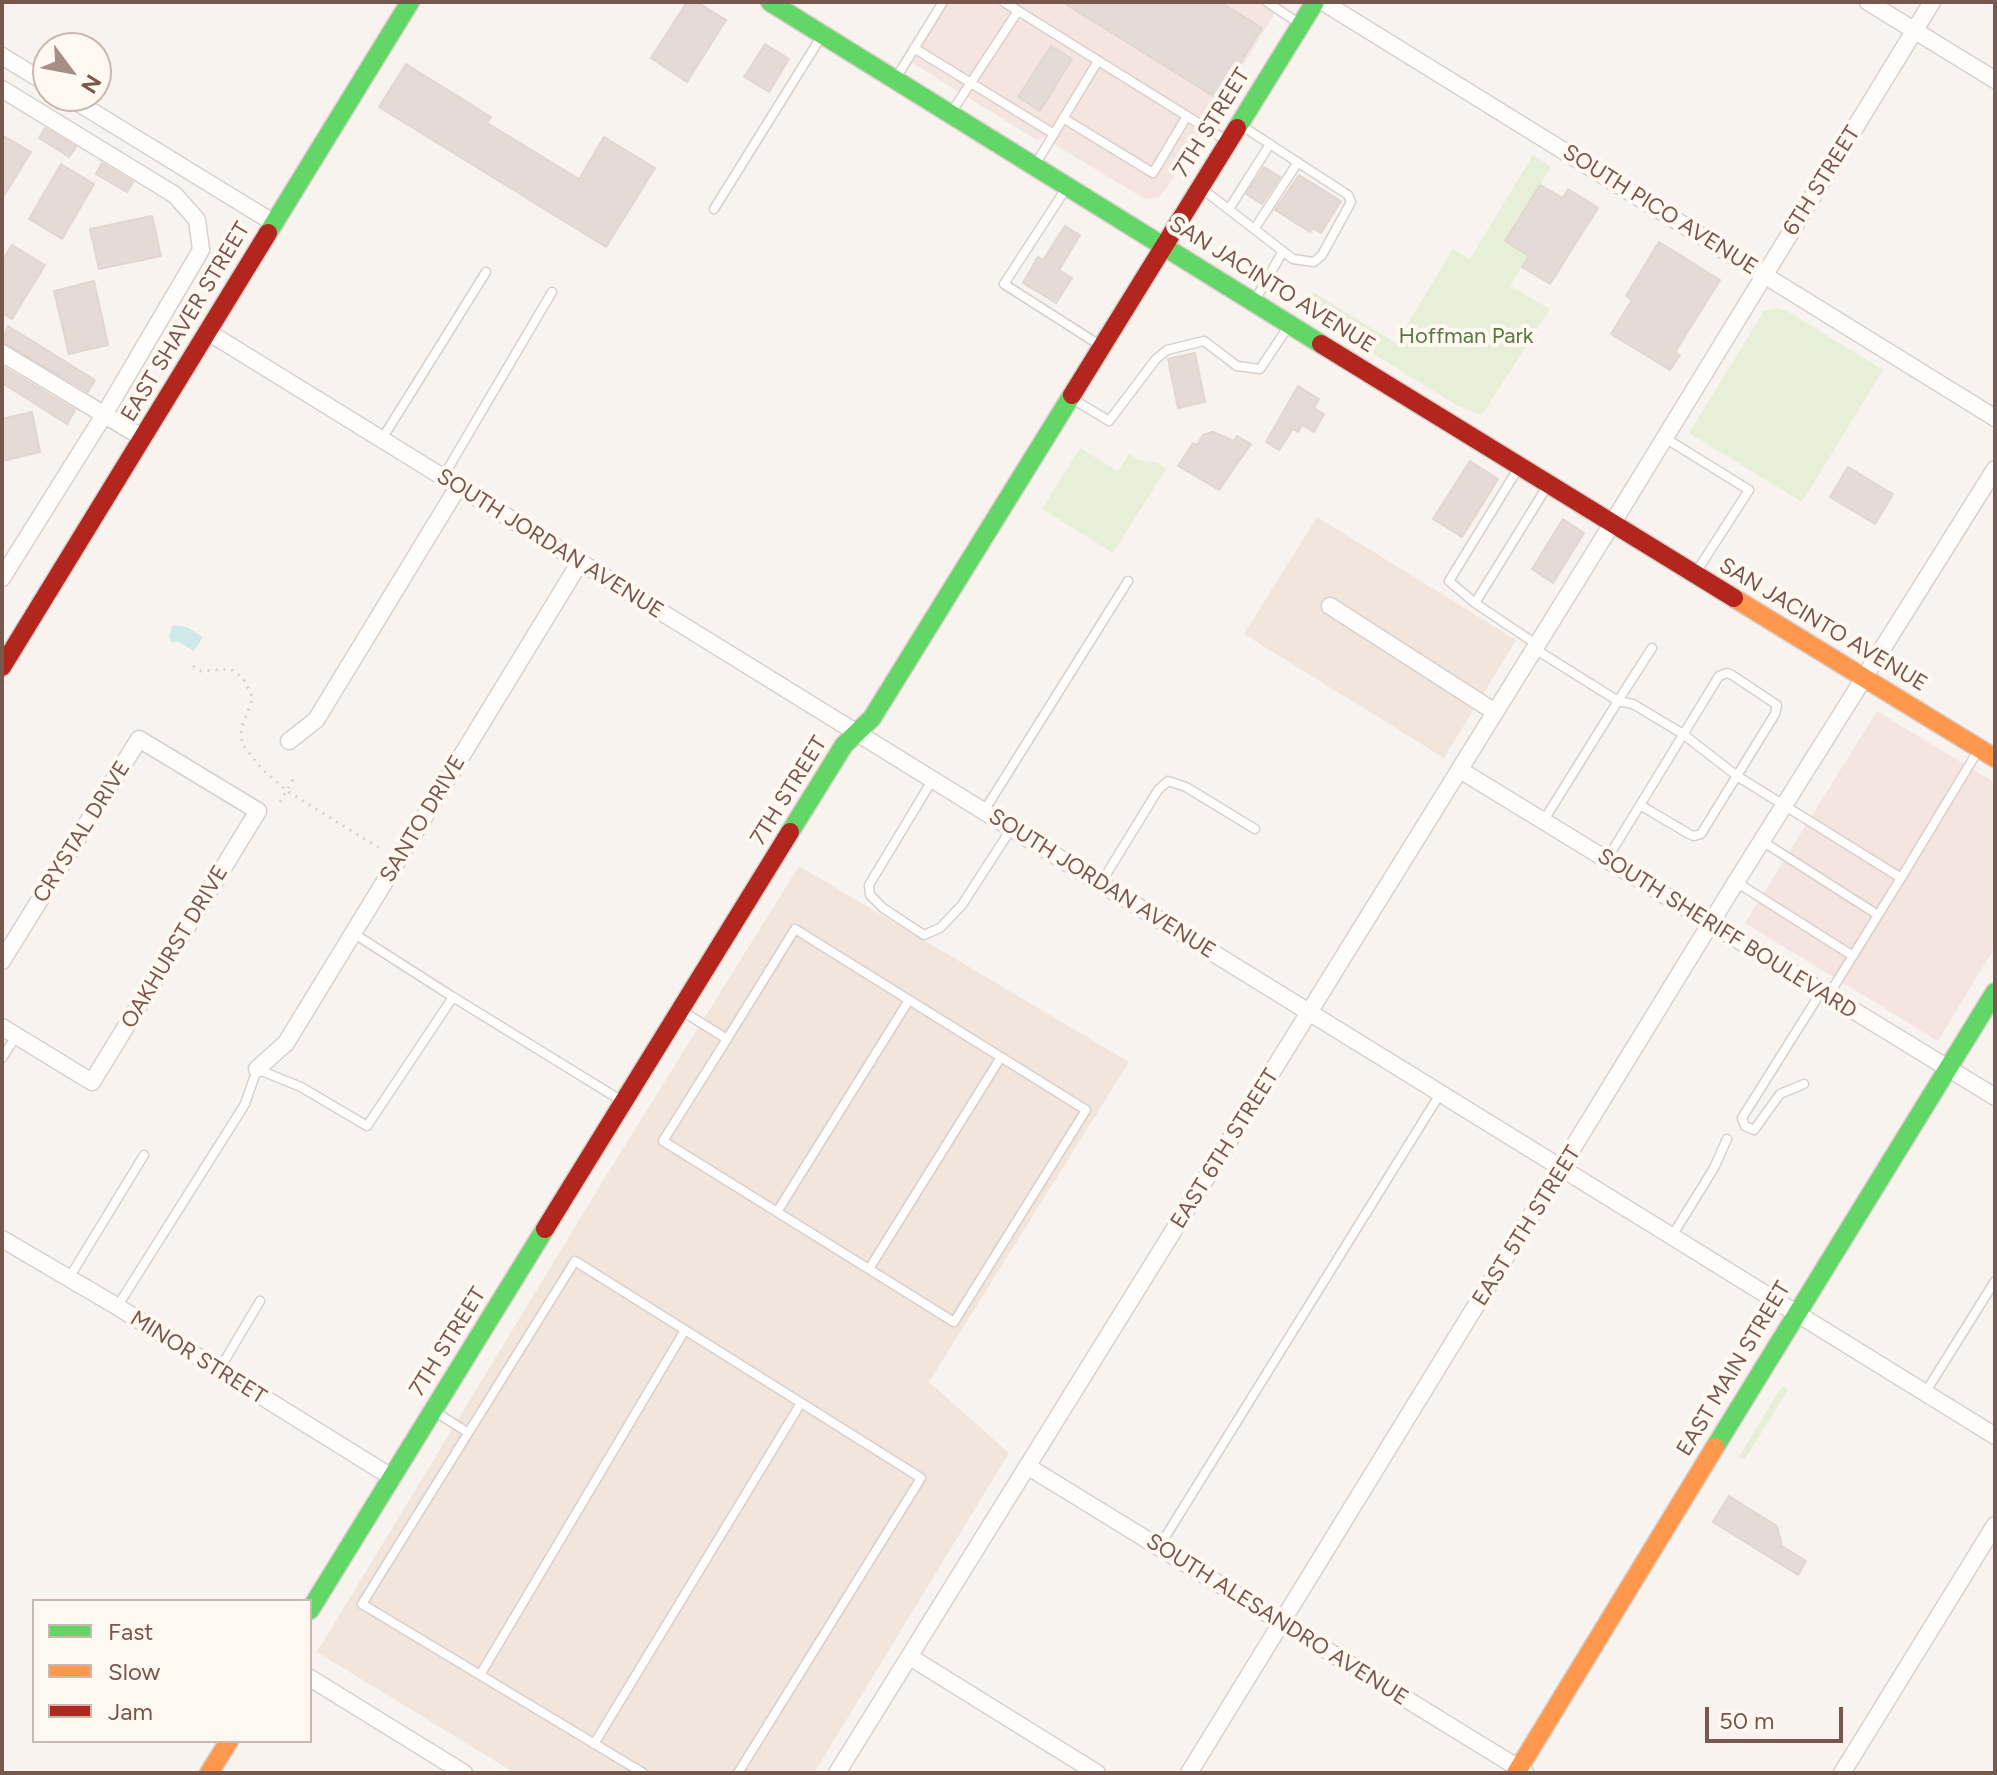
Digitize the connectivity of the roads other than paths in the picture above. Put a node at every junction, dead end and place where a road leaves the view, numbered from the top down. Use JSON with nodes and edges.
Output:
{"nodes":[{"id":1,"x":410,"y":2,"type":"edge"},
{"id":2,"x":770,"y":2,"type":"edge"},
{"id":3,"x":943,"y":2,"type":"edge"},
{"id":4,"x":1004,"y":2,"type":"edge"},
{"id":5,"x":1267,"y":2,"type":"edge"},
{"id":6,"x":1315,"y":2,"type":"edge"},
{"id":7,"x":1323,"y":2,"type":"edge"},
{"id":8,"x":1868,"y":2,"type":"edge"},
{"id":9,"x":1932,"y":2,"type":"edge"},
{"id":10,"x":1018,"y":11,"type":"junction"},
{"id":11,"x":1301,"y":24,"type":"junction"},
{"id":12,"x":1914,"y":31,"type":"junction"},
{"id":13,"x":823,"y":34,"type":"junction"},
{"id":14,"x":914,"y":48,"type":"junction"},
{"id":15,"x":2,"y":56,"type":"edge"},
{"id":16,"x":1098,"y":61,"type":"junction"},
{"id":17,"x":32,"y":74,"type":"edge"},
{"id":18,"x":895,"y":79,"type":"junction"},
{"id":19,"x":1995,"y":80,"type":"edge"},
{"id":20,"x":970,"y":83,"type":"junction"},
{"id":21,"x":2,"y":89,"type":"edge"},
{"id":22,"x":93,"y":112,"type":"edge"},
{"id":23,"x":951,"y":113,"type":"junction"},
{"id":24,"x":1187,"y":116,"type":"junction"},
{"id":25,"x":1063,"y":118,"type":"junction"},
{"id":26,"x":1239,"y":124,"type":"junction"},
{"id":27,"x":1054,"y":134,"type":"junction"},
{"id":28,"x":1228,"y":142,"type":"junction"},
{"id":29,"x":1270,"y":144,"type":"junction"},
{"id":30,"x":1298,"y":162,"type":"junction"},
{"id":31,"x":1035,"y":165,"type":"junction"},
{"id":32,"x":1068,"y":186,"type":"junction"},
{"id":33,"x":1200,"y":187,"type":"junction"},
{"id":34,"x":714,"y":209,"type":"dead end"},
{"id":35,"x":1229,"y":209,"type":"junction"},
{"id":36,"x":274,"y":223,"type":"junction"},
{"id":37,"x":1255,"y":228,"type":"junction"},
{"id":38,"x":1164,"y":245,"type":"junction"},
{"id":39,"x":1283,"y":251,"type":"junction"},
{"id":40,"x":486,"y":272,"type":"dead end"},
{"id":41,"x":1765,"y":275,"type":"junction"},
{"id":42,"x":552,"y":292,"type":"dead end"},
{"id":43,"x":1254,"y":302,"type":"junction"},
{"id":44,"x":1290,"y":324,"type":"junction"},
{"id":45,"x":208,"y":332,"type":"junction"},
{"id":46,"x":1101,"y":347,"type":"junction"},
{"id":47,"x":2,"y":353,"type":"edge"},
{"id":48,"x":1070,"y":398,"type":"junction"},
{"id":49,"x":104,"y":415,"type":"junction"},
{"id":50,"x":1995,"y":418,"type":"edge"},
{"id":51,"x":143,"y":438,"type":"junction"},
{"id":52,"x":1665,"y":438,"type":"junction"},
{"id":53,"x":382,"y":440,"type":"junction"},
{"id":54,"x":1519,"y":466,"type":"junction"},
{"id":55,"x":1995,"y":469,"type":"edge"},
{"id":56,"x":442,"y":478,"type":"junction"},
{"id":57,"x":1549,"y":485,"type":"junction"},
{"id":58,"x":458,"y":487,"type":"junction"},
{"id":59,"x":1612,"y":524,"type":"junction"},
{"id":60,"x":580,"y":562,"type":"junction"},
{"id":61,"x":1695,"y":575,"type":"junction"},
{"id":62,"x":2,"y":578,"type":"edge"},
{"id":63,"x":1128,"y":581,"type":"dead end"},
{"id":64,"x":1475,"y":603,"type":"junction"},
{"id":65,"x":1330,"y":606,"type":"dead end"},
{"id":66,"x":1536,"y":647,"type":"junction"},
{"id":67,"x":1652,"y":648,"type":"dead end"},
{"id":68,"x":2,"y":667,"type":"edge"},
{"id":69,"x":1863,"y":678,"type":"junction"},
{"id":70,"x":1618,"y":701,"type":"junction"},
{"id":71,"x":1495,"y":712,"type":"junction"},
{"id":72,"x":858,"y":733,"type":"junction"},
{"id":73,"x":1683,"y":734,"type":"junction"},
{"id":74,"x":289,"y":741,"type":"dead end"},
{"id":75,"x":1987,"y":753,"type":"edge"},
{"id":76,"x":1460,"y":770,"type":"junction"},
{"id":77,"x":1737,"y":776,"type":"junction"},
{"id":78,"x":933,"y":779,"type":"junction"},
{"id":79,"x":1640,"y":805,"type":"junction"},
{"id":80,"x":1784,"y":806,"type":"junction"},
{"id":81,"x":258,"y":811,"type":"joint"},
{"id":82,"x":984,"y":811,"type":"junction"},
{"id":83,"x":1543,"y":822,"type":"junction"},
{"id":84,"x":1012,"y":828,"type":"junction"},
{"id":85,"x":1255,"y":829,"type":"dead end"},
{"id":86,"x":1762,"y":841,"type":"junction"},
{"id":87,"x":1607,"y":859,"type":"junction"},
{"id":88,"x":1901,"y":878,"type":"junction"},
{"id":89,"x":1736,"y":882,"type":"junction"},
{"id":90,"x":1101,"y":883,"type":"junction"},
{"id":91,"x":1878,"y":915,"type":"junction"},
{"id":92,"x":1710,"y":925,"type":"junction"},
{"id":93,"x":353,"y":933,"type":"junction"},
{"id":94,"x":1853,"y":956,"type":"junction"},
{"id":95,"x":2,"y":961,"type":"edge"},
{"id":96,"x":1995,"y":992,"type":"edge"},
{"id":97,"x":1825,"y":994,"type":"junction"},
{"id":98,"x":453,"y":997,"type":"junction"},
{"id":99,"x":909,"y":1000,"type":"junction"},
{"id":100,"x":681,"y":1010,"type":"junction"},
{"id":101,"x":1309,"y":1013,"type":"junction"},
{"id":102,"x":9,"y":1031,"type":"edge"},
{"id":103,"x":727,"y":1039,"type":"junction"},
{"id":104,"x":1001,"y":1057,"type":"junction"},
{"id":105,"x":2,"y":1058,"type":"edge"},
{"id":106,"x":1947,"y":1068,"type":"junction"},
{"id":107,"x":257,"y":1069,"type":"junction"},
{"id":108,"x":1804,"y":1084,"type":"dead end"},
{"id":109,"x":1440,"y":1094,"type":"junction"},
{"id":110,"x":1995,"y":1097,"type":"edge"},
{"id":111,"x":624,"y":1102,"type":"junction"},
{"id":112,"x":1727,"y":1139,"type":"dead end"},
{"id":113,"x":144,"y":1155,"type":"dead end"},
{"id":114,"x":1563,"y":1169,"type":"junction"},
{"id":115,"x":777,"y":1212,"type":"junction"},
{"id":116,"x":1672,"y":1237,"type":"junction"},
{"id":117,"x":2,"y":1239,"type":"edge"},
{"id":118,"x":869,"y":1269,"type":"junction"},
{"id":119,"x":69,"y":1279,"type":"junction"},
{"id":120,"x":1995,"y":1281,"type":"edge"},
{"id":121,"x":260,"y":1301,"type":"dead end"},
{"id":122,"x":117,"y":1307,"type":"junction"},
{"id":123,"x":1796,"y":1313,"type":"junction"},
{"id":124,"x":685,"y":1330,"type":"junction"},
{"id":125,"x":218,"y":1371,"type":"junction"},
{"id":126,"x":1925,"y":1393,"type":"junction"},
{"id":127,"x":801,"y":1403,"type":"junction"},
{"id":128,"x":434,"y":1411,"type":"junction"},
{"id":129,"x":467,"y":1432,"type":"junction"},
{"id":130,"x":1995,"y":1436,"type":"edge"},
{"id":131,"x":1027,"y":1466,"type":"junction"},
{"id":132,"x":393,"y":1478,"type":"junction"},
{"id":133,"x":1995,"y":1525,"type":"edge"},
{"id":134,"x":1159,"y":1547,"type":"junction"},
{"id":135,"x":312,"y":1607,"type":"edge"},
{"id":136,"x":1282,"y":1623,"type":"junction"},
{"id":137,"x":910,"y":1657,"type":"junction"},
{"id":138,"x":480,"y":1675,"type":"junction"},
{"id":139,"x":312,"y":1679,"type":"edge"},
{"id":140,"x":228,"y":1743,"type":"edge"},
{"id":141,"x":594,"y":1744,"type":"junction"},
{"id":142,"x":1521,"y":1771,"type":"edge"},
{"id":143,"x":209,"y":1773,"type":"edge"},
{"id":144,"x":464,"y":1773,"type":"edge"},
{"id":145,"x":643,"y":1773,"type":"edge"},
{"id":146,"x":738,"y":1773,"type":"edge"},
{"id":147,"x":837,"y":1773,"type":"edge"},
{"id":148,"x":1097,"y":1773,"type":"edge"},
{"id":149,"x":1189,"y":1773,"type":"edge"},
{"id":150,"x":1842,"y":1773,"type":"edge"}],
"edges":[{"from":1,"to":36,"type":"street","name":"EAST SHAVER STREET"},
{"from":2,"to":13,"type":"street","name":"SAN JACINTO AVENUE"},
{"from":3,"to":14,"type":"lane"},
{"from":4,"to":10,"type":"lane"},
{"from":5,"to":11,"type":"lane"},
{"from":6,"to":11,"type":"street","name":"7TH STREET"},
{"from":7,"to":41,"type":"street","name":"SOUTH PICO AVENUE"},
{"from":8,"to":12,"type":"street"},
{"from":9,"to":12,"type":"street","name":"6TH STREET"},
{"from":10,"to":16,"type":"lane"},
{"from":10,"to":20,"type":"lane"},
{"from":11,"to":26,"type":"street","name":"7TH STREET"},
{"from":12,"to":19,"type":"street"},
{"from":12,"to":41,"type":"street","name":"6TH STREET"},
{"from":13,"to":18,"type":"street","name":"SAN JACINTO AVENUE"},
{"from":13,"to":34,"type":"lane"},
{"from":14,"to":18,"type":"lane"},
{"from":14,"to":20,"type":"lane"},
{"from":15,"to":17,"type":"street"},
{"from":16,"to":24,"type":"lane"},
{"from":16,"to":25,"type":"lane"},
{"from":18,"to":23,"type":"street","name":"SAN JACINTO AVENUE"},
{"from":20,"to":23,"type":"lane"},
{"from":20,"to":27,"type":"lane"},
{"from":21,"to":49,"type":"street"},
{"from":22,"to":36,"type":"street"},
{"from":23,"to":31,"type":"street","name":"SAN JACINTO AVENUE"},
{"from":24,"to":25,"type":"lane"},
{"from":24,"to":28,"type":"lane"},
{"from":25,"to":27,"type":"lane"},
{"from":26,"to":28,"type":"street","name":"7TH STREET"},
{"from":26,"to":29,"type":"lane"},
{"from":27,"to":31,"type":"lane"},
{"from":28,"to":33,"type":"street","name":"7TH STREET"},
{"from":29,"to":30,"type":"lane"},
{"from":29,"to":35,"type":"lane"},
{"from":30,"to":37,"type":"lane"},
{"from":30,"to":39,"type":"lane"},
{"from":31,"to":32,"type":"street","name":"SAN JACINTO AVENUE"},
{"from":32,"to":38,"type":"street","name":"SAN JACINTO AVENUE"},
{"from":32,"to":46,"type":"lane"},
{"from":33,"to":35,"type":"lane"},
{"from":33,"to":38,"type":"street","name":"7TH STREET"},
{"from":35,"to":37,"type":"lane"},
{"from":36,"to":45,"type":"street","name":"EAST SHAVER STREET"},
{"from":37,"to":39,"type":"lane"},
{"from":38,"to":43,"type":"street","name":"SAN JACINTO AVENUE"},
{"from":38,"to":46,"type":"street","name":"7TH STREET"},
{"from":39,"to":43,"type":"lane"},
{"from":40,"to":53,"type":"lane"},
{"from":41,"to":50,"type":"street","name":"SOUTH PICO AVENUE"},
{"from":41,"to":52,"type":"street","name":"6TH STREET"},
{"from":42,"to":56,"type":"lane"},
{"from":43,"to":44,"type":"street","name":"SAN JACINTO AVENUE"},
{"from":44,"to":48,"type":"lane"},
{"from":44,"to":54,"type":"street","name":"SAN JACINTO AVENUE"},
{"from":45,"to":51,"type":"street","name":"EAST SHAVER STREET"},
{"from":45,"to":53,"type":"street","name":"SOUTH JORDAN AVENUE"},
{"from":46,"to":48,"type":"street","name":"7TH STREET"},
{"from":47,"to":49,"type":"street"},
{"from":48,"to":72,"type":"street","name":"7TH STREET"},
{"from":49,"to":51,"type":"street"},
{"from":49,"to":62,"type":"street"},
{"from":51,"to":68,"type":"street","name":"EAST SHAVER STREET"},
{"from":52,"to":59,"type":"street","name":"6TH STREET"},
{"from":52,"to":61,"type":"lane"},
{"from":53,"to":56,"type":"street","name":"SOUTH JORDAN AVENUE"},
{"from":54,"to":57,"type":"street","name":"SAN JACINTO AVENUE"},
{"from":54,"to":64,"type":"lane"},
{"from":55,"to":69,"type":"street","name":"EAST 5TH STREET"},
{"from":56,"to":58,"type":"street","name":"SOUTH JORDAN AVENUE"},
{"from":57,"to":59,"type":"street","name":"SAN JACINTO AVENUE"},
{"from":57,"to":64,"type":"lane"},
{"from":58,"to":60,"type":"street","name":"SOUTH JORDAN AVENUE"},
{"from":58,"to":74,"type":"street"},
{"from":59,"to":61,"type":"street","name":"SAN JACINTO AVENUE"},
{"from":59,"to":66,"type":"street","name":"EAST 6TH STREET"},
{"from":60,"to":72,"type":"street","name":"SOUTH JORDAN AVENUE"},
{"from":60,"to":93,"type":"street","name":"SANTO DRIVE"},
{"from":61,"to":69,"type":"street","name":"SAN JACINTO AVENUE"},
{"from":63,"to":82,"type":"lane"},
{"from":64,"to":66,"type":"lane"},
{"from":65,"to":71,"type":"street"},
{"from":66,"to":70,"type":"lane"},
{"from":66,"to":71,"type":"street","name":"EAST 6TH STREET"},
{"from":67,"to":70,"type":"lane"},
{"from":69,"to":75,"type":"street","name":"SAN JACINTO AVENUE"},
{"from":69,"to":80,"type":"street","name":"EAST 5TH STREET"},
{"from":70,"to":73,"type":"lane"},
{"from":70,"to":83,"type":"lane"},
{"from":71,"to":76,"type":"street","name":"EAST 6TH STREET"},
{"from":72,"to":78,"type":"street","name":"SOUTH JORDAN AVENUE"},
{"from":72,"to":100,"type":"street","name":"7TH STREET"},
{"from":73,"to":77,"type":"lane"},
{"from":73,"to":77,"type":"lane"},
{"from":73,"to":79,"type":"lane"},
{"from":75,"to":88,"type":"lane"},
{"from":76,"to":83,"type":"street","name":"SOUTH SHERIFF BOULEVARD"},
{"from":76,"to":101,"type":"street","name":"EAST 6TH STREET"},
{"from":77,"to":79,"type":"lane"},
{"from":77,"to":80,"type":"lane"},
{"from":78,"to":82,"type":"street","name":"SOUTH JORDAN AVENUE"},
{"from":78,"to":84,"type":"lane"},
{"from":79,"to":87,"type":"lane"},
{"from":80,"to":86,"type":"street","name":"EAST 5TH STREET"},
{"from":80,"to":88,"type":"lane"},
{"from":81,"to":95,"type":"street","name":"CRYSTAL DRIVE"},
{"from":81,"to":102,"type":"street","name":"OAKHURST DRIVE"},
{"from":82,"to":84,"type":"street","name":"SOUTH JORDAN AVENUE"},
{"from":83,"to":87,"type":"street","name":"SOUTH SHERIFF BOULEVARD"},
{"from":84,"to":90,"type":"street","name":"SOUTH JORDAN AVENUE"},
{"from":85,"to":90,"type":"lane"},
{"from":86,"to":89,"type":"street","name":"EAST 5TH STREET"},
{"from":86,"to":91,"type":"lane"},
{"from":87,"to":92,"type":"street","name":"SOUTH SHERIFF BOULEVARD"},
{"from":88,"to":91,"type":"lane"},
{"from":89,"to":92,"type":"street","name":"EAST 5TH STREET"},
{"from":89,"to":94,"type":"lane"},
{"from":90,"to":101,"type":"street","name":"SOUTH JORDAN AVENUE"},
{"from":91,"to":94,"type":"lane"},
{"from":92,"to":97,"type":"street","name":"SOUTH SHERIFF BOULEVARD"},
{"from":92,"to":114,"type":"street","name":"EAST 5TH STREET"},
{"from":93,"to":98,"type":"lane"},
{"from":93,"to":107,"type":"street","name":"SANTO DRIVE"},
{"from":94,"to":97,"type":"lane"},
{"from":96,"to":106,"type":"street","name":"EAST MAIN STREET"},
{"from":97,"to":106,"type":"street","name":"SOUTH SHERIFF BOULEVARD"},
{"from":97,"to":108,"type":"lane"},
{"from":98,"to":107,"type":"lane"},
{"from":98,"to":111,"type":"lane"},
{"from":99,"to":103,"type":"lane"},
{"from":99,"to":104,"type":"lane"},
{"from":99,"to":115,"type":"lane"},
{"from":100,"to":103,"type":"lane"},
{"from":100,"to":111,"type":"street","name":"7TH STREET"},
{"from":101,"to":109,"type":"street","name":"SOUTH JORDAN AVENUE"},
{"from":101,"to":131,"type":"street","name":"EAST 6TH STREET"},
{"from":102,"to":105,"type":"lane"},
{"from":103,"to":115,"type":"lane"},
{"from":104,"to":118,"type":"lane"},
{"from":104,"to":118,"type":"lane"},
{"from":106,"to":110,"type":"street","name":"SOUTH SHERIFF BOULEVARD"},
{"from":106,"to":123,"type":"street","name":"EAST MAIN STREET"},
{"from":107,"to":122,"type":"lane"},
{"from":109,"to":114,"type":"street","name":"SOUTH JORDAN AVENUE"},
{"from":109,"to":134,"type":"lane"},
{"from":111,"to":128,"type":"street","name":"7TH STREET"},
{"from":112,"to":116,"type":"lane"},
{"from":113,"to":119,"type":"lane"},
{"from":114,"to":116,"type":"street","name":"SOUTH JORDAN AVENUE"},
{"from":114,"to":136,"type":"street","name":"EAST 5TH STREET"},
{"from":115,"to":118,"type":"lane"},
{"from":116,"to":123,"type":"street","name":"SOUTH JORDAN AVENUE"},
{"from":117,"to":119,"type":"street","name":"MINOR STREET"},
{"from":119,"to":122,"type":"street","name":"MINOR STREET"},
{"from":120,"to":126,"type":"lane"},
{"from":121,"to":125,"type":"lane"},
{"from":122,"to":125,"type":"street","name":"MINOR STREET"},
{"from":123,"to":126,"type":"street","name":"SOUTH JORDAN AVENUE"},
{"from":123,"to":142,"type":"street","name":"EAST MAIN STREET"},
{"from":124,"to":127,"type":"lane"},
{"from":124,"to":129,"type":"lane"},
{"from":124,"to":138,"type":"lane"},
{"from":125,"to":132,"type":"street","name":"MINOR STREET"},
{"from":126,"to":130,"type":"street","name":"SOUTH JORDAN AVENUE"},
{"from":127,"to":141,"type":"lane"},
{"from":127,"to":146,"type":"lane"},
{"from":128,"to":129,"type":"lane"},
{"from":128,"to":132,"type":"street","name":"7TH STREET"},
{"from":129,"to":138,"type":"lane"},
{"from":131,"to":134,"type":"street","name":"SOUTH ALESANDRO AVENUE"},
{"from":131,"to":137,"type":"street","name":"EAST 6TH STREET"},
{"from":132,"to":135,"type":"street","name":"7TH STREET"},
{"from":133,"to":150,"type":"street"},
{"from":134,"to":136,"type":"street","name":"SOUTH ALESANDRO AVENUE"},
{"from":136,"to":142,"type":"street","name":"SOUTH ALESANDRO AVENUE"},
{"from":136,"to":149,"type":"street","name":"EAST 5TH STREET"},
{"from":137,"to":147,"type":"street","name":"EAST 6TH STREET"},
{"from":137,"to":148,"type":"street"},
{"from":138,"to":141,"type":"lane"},
{"from":139,"to":144,"type":"street"},
{"from":140,"to":143,"type":"street"},
{"from":141,"to":145,"type":"lane"}]}
